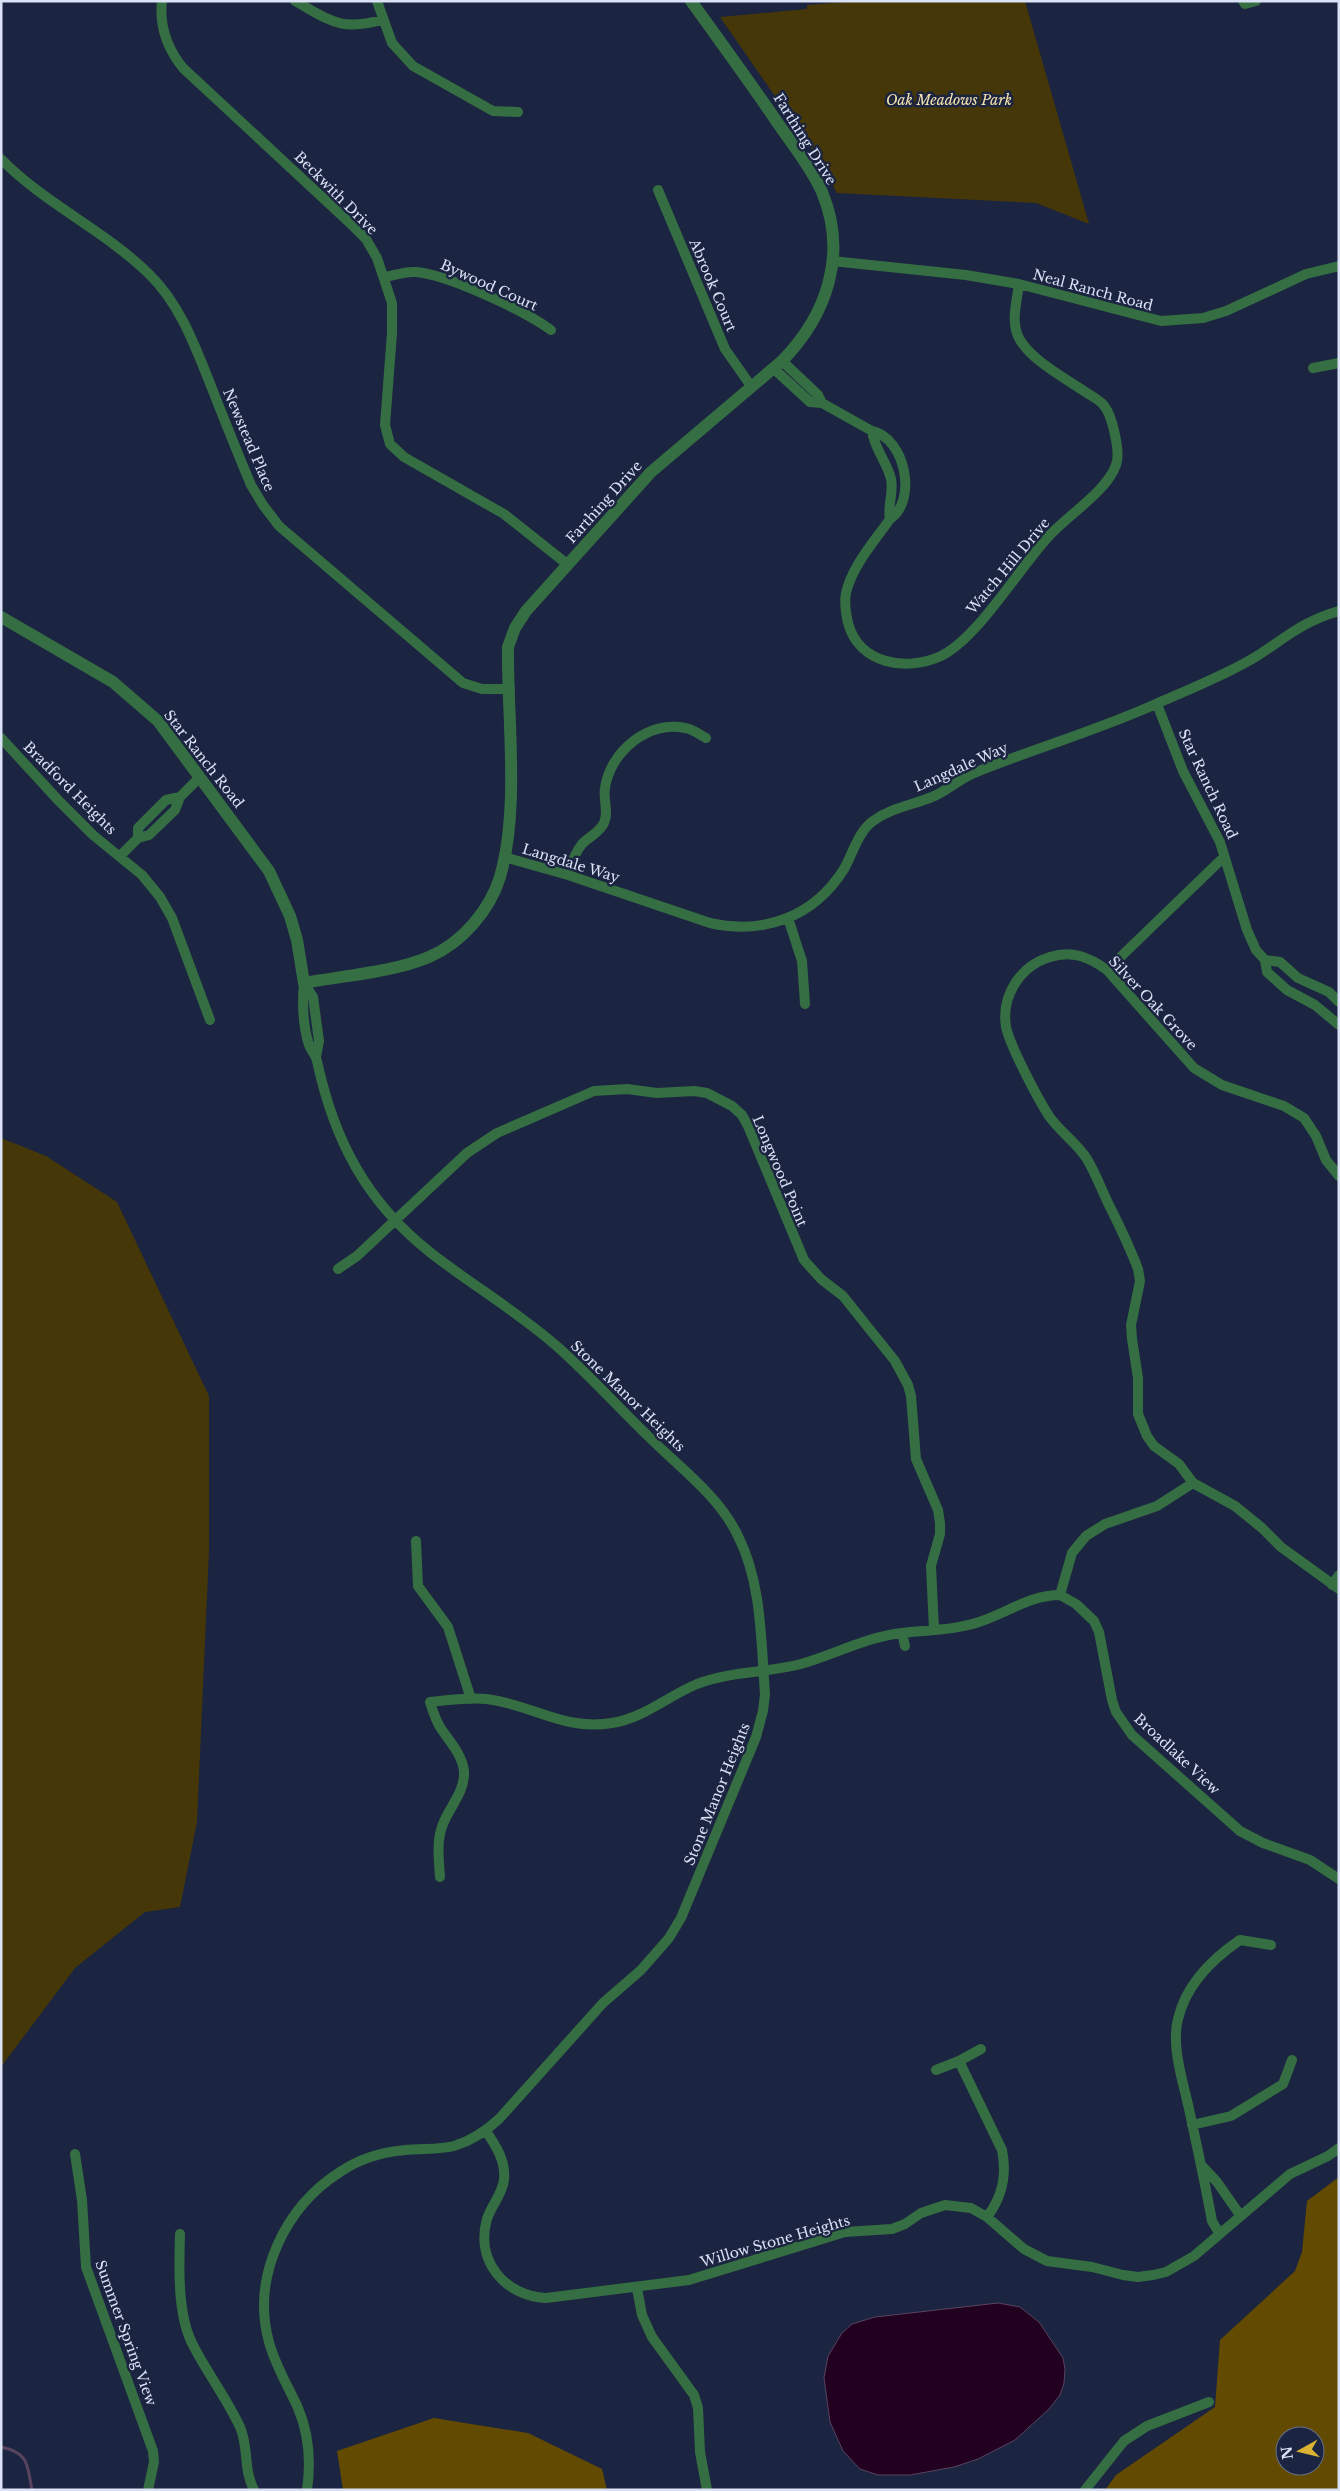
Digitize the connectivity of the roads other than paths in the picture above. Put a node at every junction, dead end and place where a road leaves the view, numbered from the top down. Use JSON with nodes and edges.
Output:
{"nodes":[{"id":1,"x":162,"y":1,"type":"edge"},
{"id":2,"x":295,"y":1,"type":"edge"},
{"id":3,"x":377,"y":1,"type":"edge"},
{"id":4,"x":691,"y":1,"type":"edge"},
{"id":5,"x":1243,"y":1,"type":"edge"},
{"id":6,"x":1256,"y":1,"type":"edge"},
{"id":7,"x":382,"y":20,"type":"junction"},
{"id":8,"x":518,"y":112,"type":"dead end"},
{"id":9,"x":1,"y":159,"type":"edge"},
{"id":10,"x":658,"y":190,"type":"dead end"},
{"id":11,"x":832,"y":261,"type":"junction"},
{"id":12,"x":1339,"y":266,"type":"edge"},
{"id":13,"x":385,"y":277,"type":"junction"},
{"id":14,"x":1019,"y":284,"type":"junction"},
{"id":15,"x":550,"y":330,"type":"dead end"},
{"id":16,"x":1339,"y":363,"type":"edge"},
{"id":17,"x":778,"y":365,"type":"junction"},
{"id":18,"x":1313,"y":368,"type":"dead end"},
{"id":19,"x":751,"y":386,"type":"junction"},
{"id":20,"x":872,"y":431,"type":"junction"},
{"id":21,"x":890,"y":519,"type":"junction"},
{"id":22,"x":567,"y":564,"type":"junction"},
{"id":23,"x":1339,"y":611,"type":"edge"},
{"id":24,"x":1,"y":617,"type":"edge"},
{"id":25,"x":510,"y":689,"type":"junction"},
{"id":26,"x":1156,"y":704,"type":"junction"},
{"id":27,"x":1,"y":738,"type":"edge"},
{"id":28,"x":706,"y":738,"type":"dead end"},
{"id":29,"x":200,"y":777,"type":"junction"},
{"id":30,"x":120,"y":856,"type":"junction"},
{"id":31,"x":504,"y":857,"type":"junction"},
{"id":32,"x":1224,"y":857,"type":"junction"},
{"id":33,"x":568,"y":875,"type":"junction"},
{"id":34,"x":788,"y":918,"type":"junction"},
{"id":35,"x":1265,"y":960,"type":"junction"},
{"id":36,"x":1106,"y":970,"type":"junction"},
{"id":37,"x":304,"y":983,"type":"junction"},
{"id":38,"x":1339,"y":1002,"type":"edge"},
{"id":39,"x":805,"y":1004,"type":"dead end"},
{"id":40,"x":210,"y":1020,"type":"dead end"},
{"id":41,"x":1339,"y":1025,"type":"edge"},
{"id":42,"x":1339,"y":1176,"type":"edge"},
{"id":43,"x":396,"y":1220,"type":"junction"},
{"id":44,"x":338,"y":1268,"type":"dead end"},
{"id":45,"x":1193,"y":1483,"type":"junction"},
{"id":46,"x":416,"y":1541,"type":"dead end"},
{"id":47,"x":1339,"y":1575,"type":"edge"},
{"id":48,"x":1336,"y":1587,"type":"edge"},
{"id":49,"x":1060,"y":1595,"type":"junction"},
{"id":50,"x":934,"y":1630,"type":"junction"},
{"id":51,"x":902,"y":1633,"type":"junction"},
{"id":52,"x":905,"y":1646,"type":"dead end"},
{"id":53,"x":763,"y":1669,"type":"junction"},
{"id":54,"x":471,"y":1699,"type":"junction"},
{"id":55,"x":440,"y":1877,"type":"dead end"},
{"id":56,"x":1339,"y":1879,"type":"edge"},
{"id":57,"x":1270,"y":1945,"type":"dead end"},
{"id":58,"x":981,"y":2049,"type":"dead end"},
{"id":59,"x":1292,"y":2060,"type":"dead end"},
{"id":60,"x":959,"y":2062,"type":"junction"},
{"id":61,"x":936,"y":2070,"type":"dead end"},
{"id":62,"x":1192,"y":2125,"type":"junction"},
{"id":63,"x":486,"y":2131,"type":"junction"},
{"id":64,"x":1339,"y":2148,"type":"edge"},
{"id":65,"x":74,"y":2154,"type":"dead end"},
{"id":66,"x":1200,"y":2164,"type":"junction"},
{"id":67,"x":1240,"y":2215,"type":"junction"},
{"id":68,"x":987,"y":2217,"type":"junction"},
{"id":69,"x":1219,"y":2233,"type":"junction"},
{"id":70,"x":180,"y":2234,"type":"dead end"},
{"id":71,"x":637,"y":2288,"type":"junction"},
{"id":72,"x":1209,"y":2402,"type":"dead end"},
{"id":73,"x":148,"y":2490,"type":"edge"},
{"id":74,"x":254,"y":2490,"type":"edge"},
{"id":75,"x":307,"y":2490,"type":"edge"},
{"id":76,"x":707,"y":2490,"type":"edge"},
{"id":77,"x":1085,"y":2490,"type":"edge"}],
"edges":[{"from":1,"to":13,"type":"street","name":"Beckwith Drive"},
{"from":2,"to":7,"type":"street"},
{"from":3,"to":7,"type":"street"},
{"from":4,"to":11,"type":"street","name":"Farthing Drive"},
{"from":5,"to":6,"type":"street"},
{"from":7,"to":8,"type":"street"},
{"from":9,"to":25,"type":"street","name":"Newstead Place"},
{"from":10,"to":19,"type":"street","name":"Abrook Court"},
{"from":11,"to":14,"type":"street","name":"Neal Ranch Road"},
{"from":11,"to":17,"type":"street","name":"Farthing Drive"},
{"from":12,"to":14,"type":"street","name":"Neal Ranch Road"},
{"from":13,"to":15,"type":"street","name":"Bywood Court"},
{"from":13,"to":22,"type":"street","name":"Beckwith Drive"},
{"from":14,"to":21,"type":"street","name":"Watch Hill Drive"},
{"from":16,"to":18,"type":"street"},
{"from":17,"to":19,"type":"street","name":"Farthing Drive"},
{"from":17,"to":20,"type":"street","name":"Watch Hill Drive"},
{"from":19,"to":22,"type":"street","name":"Farthing Drive"},
{"from":20,"to":21,"type":"street"},
{"from":20,"to":21,"type":"street","name":"Watch Hill Drive"},
{"from":22,"to":25,"type":"street","name":"Farthing Drive"},
{"from":23,"to":26,"type":"street","name":"Langdale Way"},
{"from":24,"to":29,"type":"street","name":"Star Ranch Road"},
{"from":25,"to":31,"type":"street","name":"Farthing Drive"},
{"from":26,"to":32,"type":"street","name":"Star Ranch Road"},
{"from":26,"to":34,"type":"street","name":"Langdale Way"},
{"from":27,"to":30,"type":"street","name":"Bradford Heights"},
{"from":28,"to":33,"type":"street"},
{"from":29,"to":30,"type":"street","name":"Bradford Heights"},
{"from":29,"to":37,"type":"street","name":"Star Ranch Road"},
{"from":30,"to":40,"type":"street","name":"Bradford Heights"},
{"from":31,"to":33,"type":"street","name":"Langdale Way"},
{"from":31,"to":37,"type":"street","name":"Farthing Drive"},
{"from":32,"to":35,"type":"street","name":"Star Ranch Road"},
{"from":32,"to":36,"type":"street"},
{"from":33,"to":34,"type":"street","name":"Langdale Way"},
{"from":34,"to":39,"type":"street"},
{"from":35,"to":38,"type":"street"},
{"from":35,"to":41,"type":"street","name":"Star Ranch Road"},
{"from":36,"to":42,"type":"street","name":"Silver Oak Grove"},
{"from":36,"to":45,"type":"street","name":"Silver Oak Grove"},
{"from":37,"to":43,"type":"street","name":"Stone Manor Heights"},
{"from":43,"to":44,"type":"street","name":"Longwood Point"},
{"from":43,"to":50,"type":"street","name":"Longwood Point"},
{"from":43,"to":53,"type":"street","name":"Stone Manor Heights"},
{"from":45,"to":48,"type":"street","name":"Silver Oak Grove"},
{"from":45,"to":49,"type":"street"},
{"from":46,"to":54,"type":"street"},
{"from":47,"to":48,"type":"street","name":"Silver Oak Grove"},
{"from":49,"to":50,"type":"street"},
{"from":49,"to":56,"type":"street","name":"Broadlake View"},
{"from":50,"to":51,"type":"street"},
{"from":51,"to":52,"type":"street"},
{"from":51,"to":53,"type":"street"},
{"from":53,"to":54,"type":"street"},
{"from":53,"to":63,"type":"street","name":"Stone Manor Heights"},
{"from":54,"to":55,"type":"street"},
{"from":57,"to":62,"type":"street"},
{"from":58,"to":60,"type":"street"},
{"from":59,"to":62,"type":"street"},
{"from":60,"to":61,"type":"street"},
{"from":60,"to":68,"type":"street"},
{"from":62,"to":66,"type":"street"},
{"from":63,"to":71,"type":"street","name":"Willow Stone Heights"},
{"from":63,"to":75,"type":"street","name":"Stone Manor Heights"},
{"from":64,"to":67,"type":"street","name":"Willow Stone Heights"},
{"from":65,"to":73,"type":"street","name":"Summer Spring View"},
{"from":66,"to":67,"type":"street"},
{"from":66,"to":69,"type":"street"},
{"from":67,"to":69,"type":"street","name":"Willow Stone Heights"},
{"from":68,"to":69,"type":"street","name":"Willow Stone Heights"},
{"from":68,"to":71,"type":"street","name":"Willow Stone Heights"},
{"from":70,"to":74,"type":"street"},
{"from":71,"to":76,"type":"street"},
{"from":72,"to":77,"type":"street"}]}
